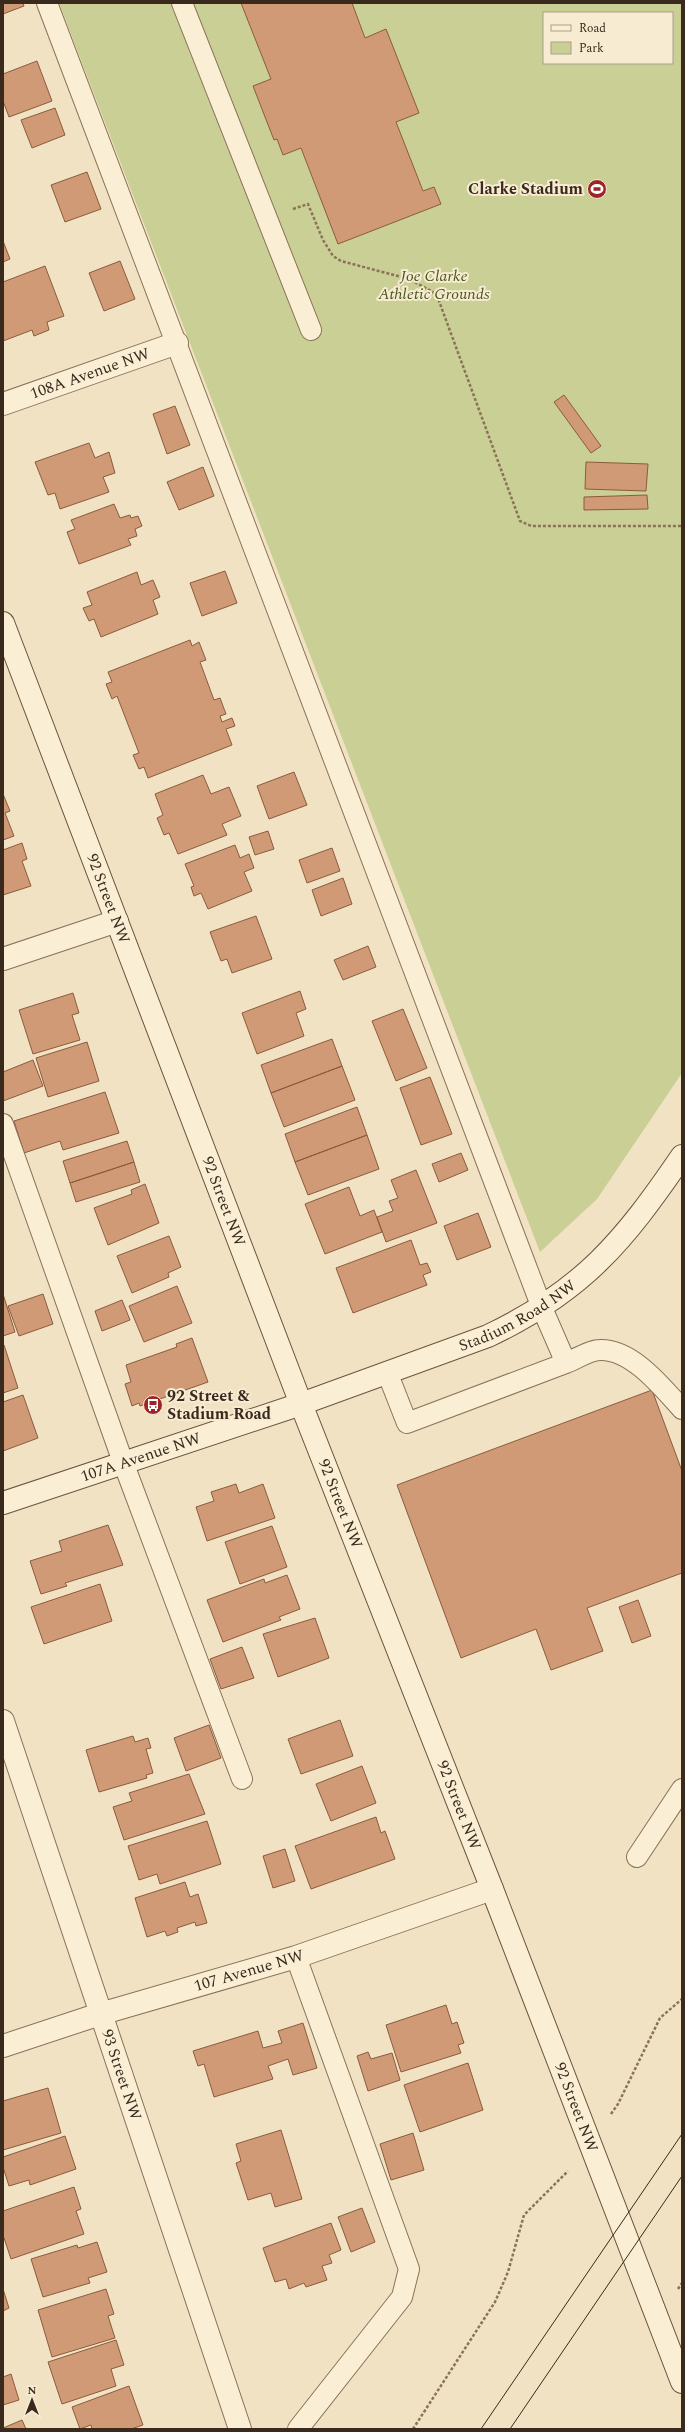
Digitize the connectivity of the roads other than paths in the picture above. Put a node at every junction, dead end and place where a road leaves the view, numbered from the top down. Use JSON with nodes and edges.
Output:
{"nodes":[{"id":1,"x":47,"y":3,"type":"edge"},
{"id":2,"x":182,"y":3,"type":"edge"},
{"id":3,"x":311,"y":330,"type":"dead end"},
{"id":4,"x":177,"y":343,"type":"junction"},
{"id":5,"x":3,"y":404,"type":"edge"},
{"id":6,"x":3,"y":624,"type":"edge"},
{"id":7,"x":117,"y":921,"type":"junction"},
{"id":8,"x":3,"y":959,"type":"edge"},
{"id":9,"x":3,"y":1124,"type":"edge"},
{"id":10,"x":682,"y":1156,"type":"edge"},
{"id":11,"x":542,"y":1308,"type":"junction"},
{"id":12,"x":566,"y":1363,"type":"junction"},
{"id":13,"x":387,"y":1372,"type":"junction"},
{"id":14,"x":301,"y":1404,"type":"junction"},
{"id":15,"x":682,"y":1409,"type":"edge"},
{"id":16,"x":122,"y":1462,"type":"junction"},
{"id":17,"x":3,"y":1503,"type":"edge"},
{"id":18,"x":3,"y":1721,"type":"edge"},
{"id":19,"x":242,"y":1779,"type":"dead end"},
{"id":20,"x":682,"y":1789,"type":"edge"},
{"id":21,"x":637,"y":1857,"type":"dead end"},
{"id":22,"x":492,"y":1889,"type":"junction"},
{"id":23,"x":296,"y":1957,"type":"junction"},
{"id":24,"x":100,"y":2014,"type":"junction"},
{"id":25,"x":3,"y":2046,"type":"edge"},
{"id":26,"x":682,"y":2382,"type":"edge"},
{"id":27,"x":240,"y":2429,"type":"edge"},
{"id":28,"x":298,"y":2429,"type":"edge"}],
"edges":[{"from":1,"to":4,"type":"lane"},
{"from":2,"to":3,"type":"lane"},
{"from":4,"to":5,"type":"street","name":"108A Avenue NW"},
{"from":4,"to":11,"type":"lane"},
{"from":6,"to":7,"type":"street","name":"92 Street NW"},
{"from":7,"to":8,"type":"street"},
{"from":7,"to":14,"type":"street","name":"92 Street NW"},
{"from":9,"to":16,"type":"lane"},
{"from":10,"to":11,"type":"street","name":"Stadium Road NW"},
{"from":11,"to":12,"type":"lane"},
{"from":11,"to":13,"type":"street","name":"Stadium Road NW"},
{"from":12,"to":13,"type":"lane"},
{"from":12,"to":15,"type":"lane"},
{"from":13,"to":14,"type":"street","name":"Stadium Road NW"},
{"from":14,"to":16,"type":"street","name":"107A Avenue NW"},
{"from":14,"to":22,"type":"street","name":"92 Street NW"},
{"from":16,"to":17,"type":"street","name":"107A Avenue NW"},
{"from":16,"to":19,"type":"lane"},
{"from":18,"to":24,"type":"street","name":"93 Street NW"},
{"from":20,"to":21,"type":"lane"},
{"from":22,"to":23,"type":"street","name":"107 Avenue NW"},
{"from":22,"to":26,"type":"street","name":"92 Street NW"},
{"from":23,"to":24,"type":"street","name":"107 Avenue NW"},
{"from":23,"to":28,"type":"lane"},
{"from":24,"to":25,"type":"street","name":"107 Avenue NW"},
{"from":24,"to":27,"type":"street","name":"93 Street NW"}]}
